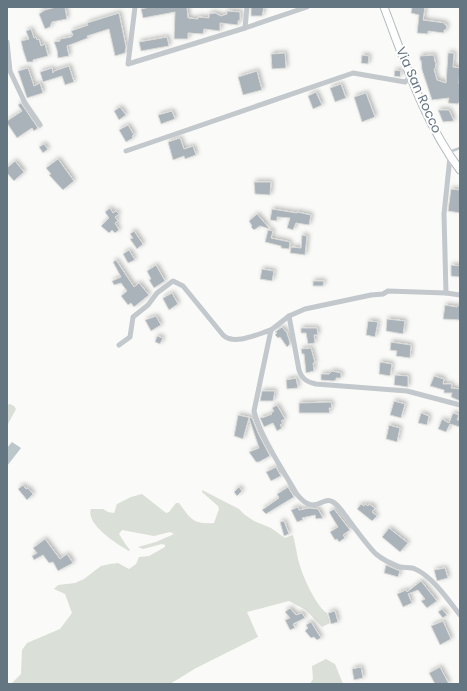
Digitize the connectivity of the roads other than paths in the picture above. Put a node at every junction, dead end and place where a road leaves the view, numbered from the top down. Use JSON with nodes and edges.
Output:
{"nodes":[{"id":1,"x":135,"y":7,"type":"edge"},
{"id":2,"x":247,"y":7,"type":"edge"},
{"id":3,"x":307,"y":7,"type":"edge"},
{"id":4,"x":384,"y":7,"type":"edge"},
{"id":5,"x":246,"y":28,"type":"junction"},
{"id":6,"x":7,"y":42,"type":"edge"},
{"id":7,"x":411,"y":77,"type":"junction"},
{"id":8,"x":40,"y":125,"type":"dead end"},
{"id":9,"x":460,"y":148,"type":"edge"},
{"id":10,"x":126,"y":151,"type":"dead end"},
{"id":11,"x":449,"y":155,"type":"junction"},
{"id":12,"x":460,"y":170,"type":"edge"},
{"id":13,"x":446,"y":293,"type":"junction"},
{"id":14,"x":460,"y":295,"type":"edge"},
{"id":15,"x":289,"y":316,"type":"junction"},
{"id":16,"x":271,"y":330,"type":"junction"},
{"id":17,"x":119,"y":345,"type":"dead end"},
{"id":18,"x":460,"y":405,"type":"edge"},
{"id":19,"x":460,"y":615,"type":"edge"}],
"edges":[{"from":1,"to":5,"type":"street"},
{"from":2,"to":5,"type":"street"},
{"from":3,"to":5,"type":"street"},
{"from":4,"to":7,"type":"street","name":"Via San Rocco"},
{"from":6,"to":8,"type":"street"},
{"from":7,"to":10,"type":"street"},
{"from":7,"to":11,"type":"street","name":"Via San Rocco"},
{"from":9,"to":11,"type":"lane"},
{"from":11,"to":12,"type":"street","name":"Via San Rocco"},
{"from":11,"to":13,"type":"street"},
{"from":13,"to":14,"type":"street"},
{"from":13,"to":15,"type":"street"},
{"from":15,"to":16,"type":"street"},
{"from":15,"to":18,"type":"street"},
{"from":16,"to":17,"type":"street"},
{"from":16,"to":19,"type":"street"}]}
